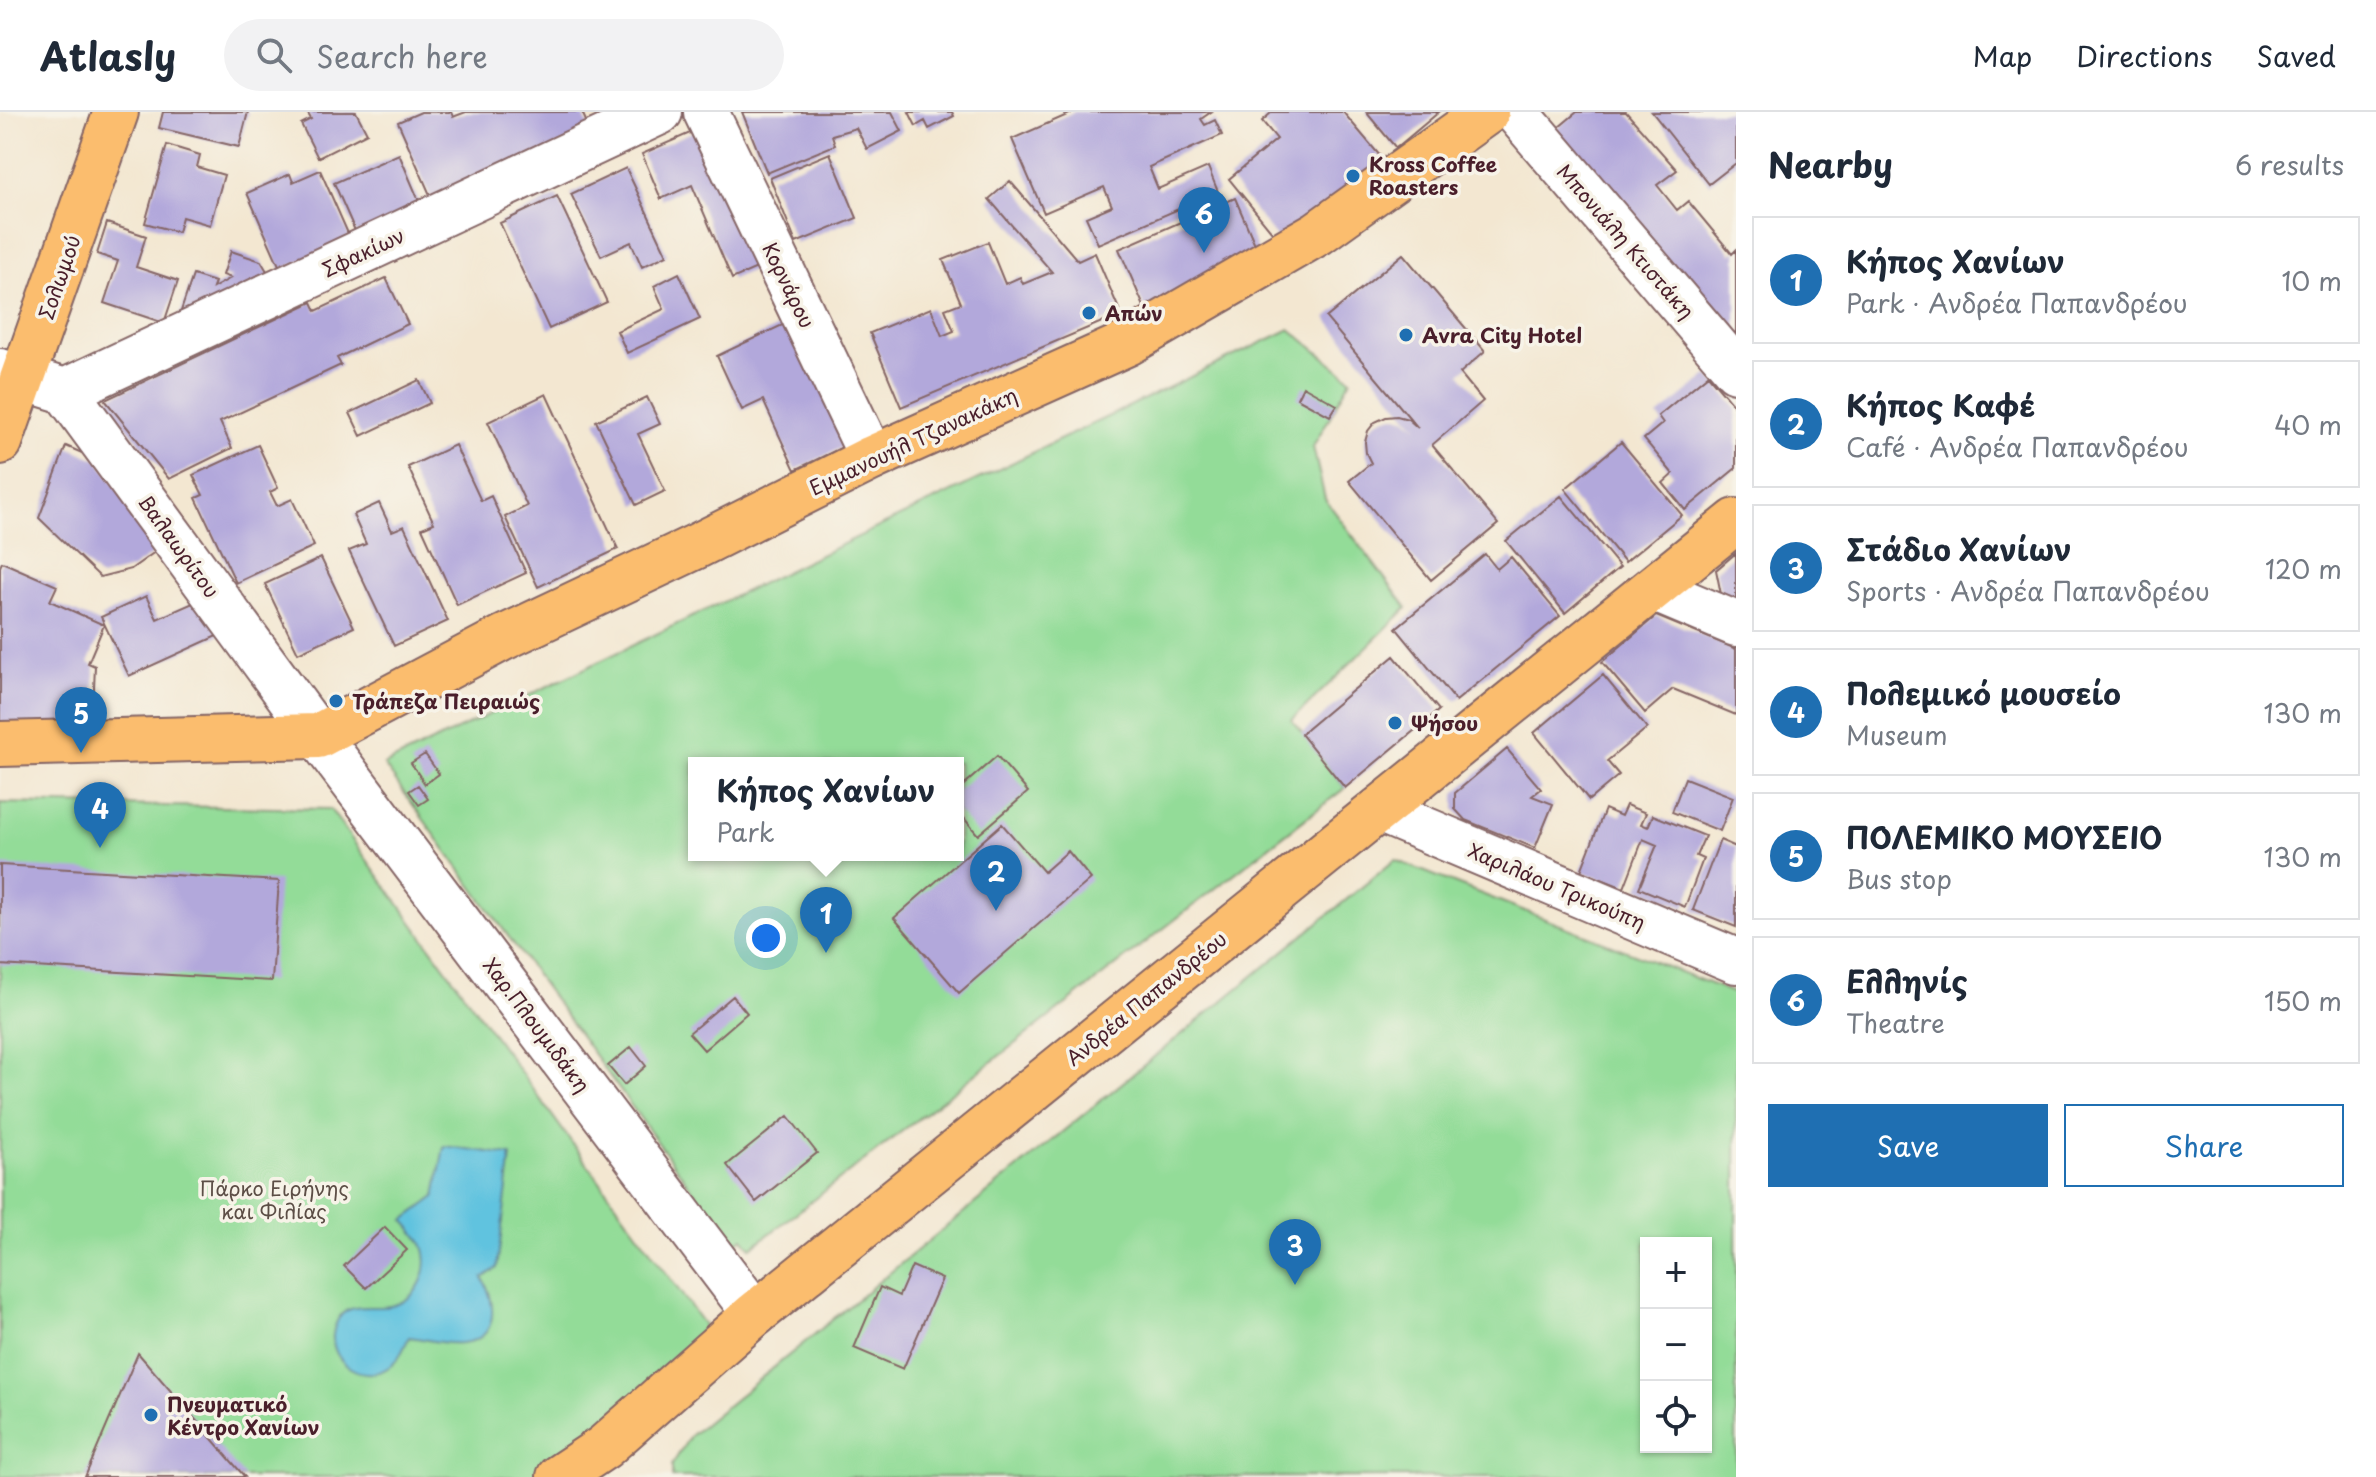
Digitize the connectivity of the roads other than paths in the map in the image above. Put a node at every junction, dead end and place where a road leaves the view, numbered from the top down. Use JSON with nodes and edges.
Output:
{"nodes":[{"id":1,"x":116,"y":112,"type":"edge"},
{"id":2,"x":660,"y":112,"type":"edge"},
{"id":3,"x":706,"y":112,"type":"edge"},
{"id":4,"x":1487,"y":112,"type":"edge"},
{"id":5,"x":1516,"y":112,"type":"edge"},
{"id":6,"x":1736,"y":370,"type":"edge"},
{"id":7,"x":12,"y":374,"type":"edge"},
{"id":8,"x":65,"y":391,"type":"junction"},
{"id":9,"x":0,"y":442,"type":"edge"},
{"id":10,"x":872,"y":458,"type":"junction"},
{"id":11,"x":1736,"y":521,"type":"edge"},
{"id":12,"x":1653,"y":589,"type":"junction"},
{"id":13,"x":1736,"y":624,"type":"edge"},
{"id":14,"x":318,"y":736,"type":"junction"},
{"id":15,"x":0,"y":744,"type":"edge"},
{"id":16,"x":1379,"y":810,"type":"junction"},
{"id":17,"x":1736,"y":961,"type":"edge"},
{"id":18,"x":755,"y":1314,"type":"junction"},
{"id":19,"x":559,"y":1477,"type":"edge"}],
"edges":[{"from":1,"to":7,"type":"main road","name":"Σολωμού"},
{"from":2,"to":8,"type":"street","name":"Σφακίων"},
{"from":3,"to":10,"type":"street","name":"Κορνάρου"},
{"from":4,"to":10,"type":"main road","name":"Εμμανουήλ Τζανακάκη"},
{"from":5,"to":6,"type":"street","name":"Μπονιάλη Κτιστάκη"},
{"from":7,"to":8,"type":"street"},
{"from":7,"to":9,"type":"main road","name":"Σολωμού"},
{"from":8,"to":14,"type":"street","name":"Βαλαωρίτου"},
{"from":10,"to":14,"type":"main road","name":"Εμμανουήλ Τζανακάκη"},
{"from":11,"to":12,"type":"main road","name":"Ανδρέα Παπανδρέου"},
{"from":12,"to":13,"type":"street"},
{"from":12,"to":16,"type":"main road","name":"Ανδρέα Παπανδρέου"},
{"from":14,"to":15,"type":"main road"},
{"from":14,"to":18,"type":"street","name":"Χαρ.Πλουμιδάκη"},
{"from":16,"to":17,"type":"street","name":"Χαριλάου Τρικούπη"},
{"from":16,"to":18,"type":"main road","name":"Ανδρέα Παπανδρέου"},
{"from":18,"to":19,"type":"main road","name":"Ανδρέα Παπανδρέου"}]}
